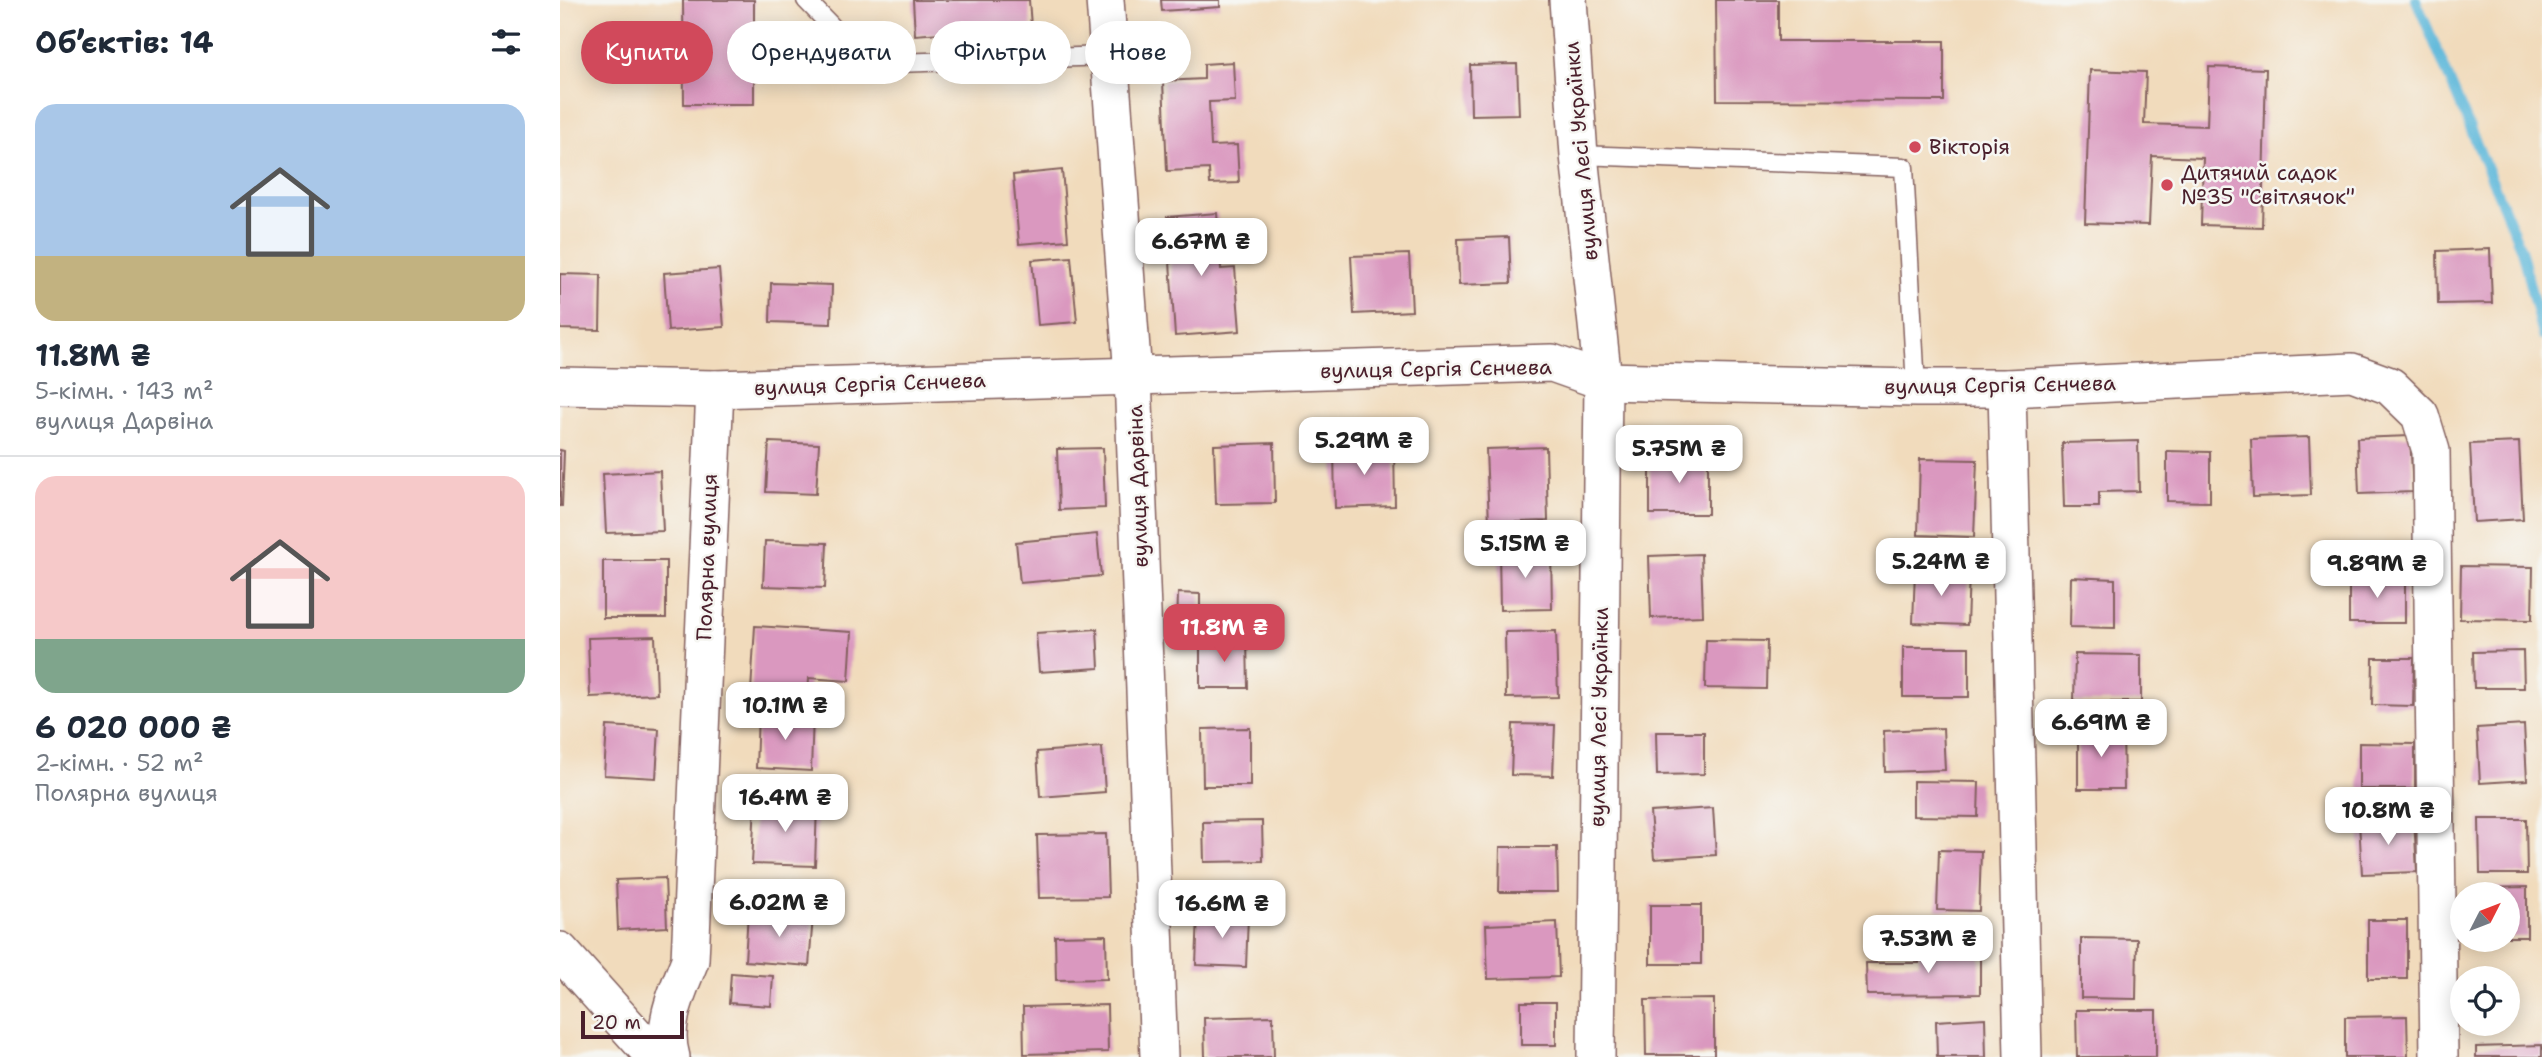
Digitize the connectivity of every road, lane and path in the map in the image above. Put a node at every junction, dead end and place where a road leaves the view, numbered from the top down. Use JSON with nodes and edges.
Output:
{"nodes":[{"id":1,"x":806,"y":0,"type":"edge"},
{"id":2,"x":1105,"y":0,"type":"edge"},
{"id":3,"x":1568,"y":0,"type":"edge"},
{"id":4,"x":1107,"y":21,"type":"edge"},
{"id":5,"x":1085,"y":56,"type":"edge"},
{"id":6,"x":1111,"y":84,"type":"edge"},
{"id":7,"x":1579,"y":155,"type":"junction"},
{"id":8,"x":1133,"y":376,"type":"junction"},
{"id":9,"x":1603,"y":381,"type":"junction"},
{"id":10,"x":560,"y":386,"type":"edge"},
{"id":11,"x":1916,"y":388,"type":"junction"},
{"id":12,"x":2007,"y":388,"type":"junction"},
{"id":13,"x":715,"y":389,"type":"junction"},
{"id":14,"x":560,"y":951,"type":"edge"},
{"id":15,"x":655,"y":1057,"type":"edge"},
{"id":16,"x":671,"y":1057,"type":"edge"},
{"id":17,"x":1159,"y":1057,"type":"edge"},
{"id":18,"x":1596,"y":1057,"type":"edge"},
{"id":19,"x":2023,"y":1057,"type":"edge"},
{"id":20,"x":2439,"y":1057,"type":"edge"}],
"edges":[{"from":1,"to":5,"type":"lane"},
{"from":2,"to":4,"type":"street","name":"вулиця Дарвіна"},
{"from":3,"to":7,"type":"street","name":"вулиця Лесі Українки"},
{"from":6,"to":8,"type":"street","name":"вулиця Дарвіна"},
{"from":7,"to":9,"type":"street","name":"вулиця Лесі Українки"},
{"from":7,"to":11,"type":"lane"},
{"from":8,"to":9,"type":"street","name":"вулиця Сергія Сєнчева"},
{"from":8,"to":13,"type":"street","name":"вулиця Сергія Сєнчева"},
{"from":8,"to":17,"type":"street","name":"вулиця Дарвіна"},
{"from":9,"to":11,"type":"street","name":"вулиця Сергія Сєнчева"},
{"from":9,"to":18,"type":"street","name":"вулиця Лесі Українки"},
{"from":10,"to":13,"type":"street","name":"вулиця Сергія Сєнчева"},
{"from":11,"to":12,"type":"street","name":"вулиця Сергія Сєнчева"},
{"from":12,"to":19,"type":"street"},
{"from":12,"to":20,"type":"street","name":"вулиця Сергія Сєнчева"},
{"from":13,"to":16,"type":"street","name":"Полярна вулиця"},
{"from":14,"to":15,"type":"street"}]}
